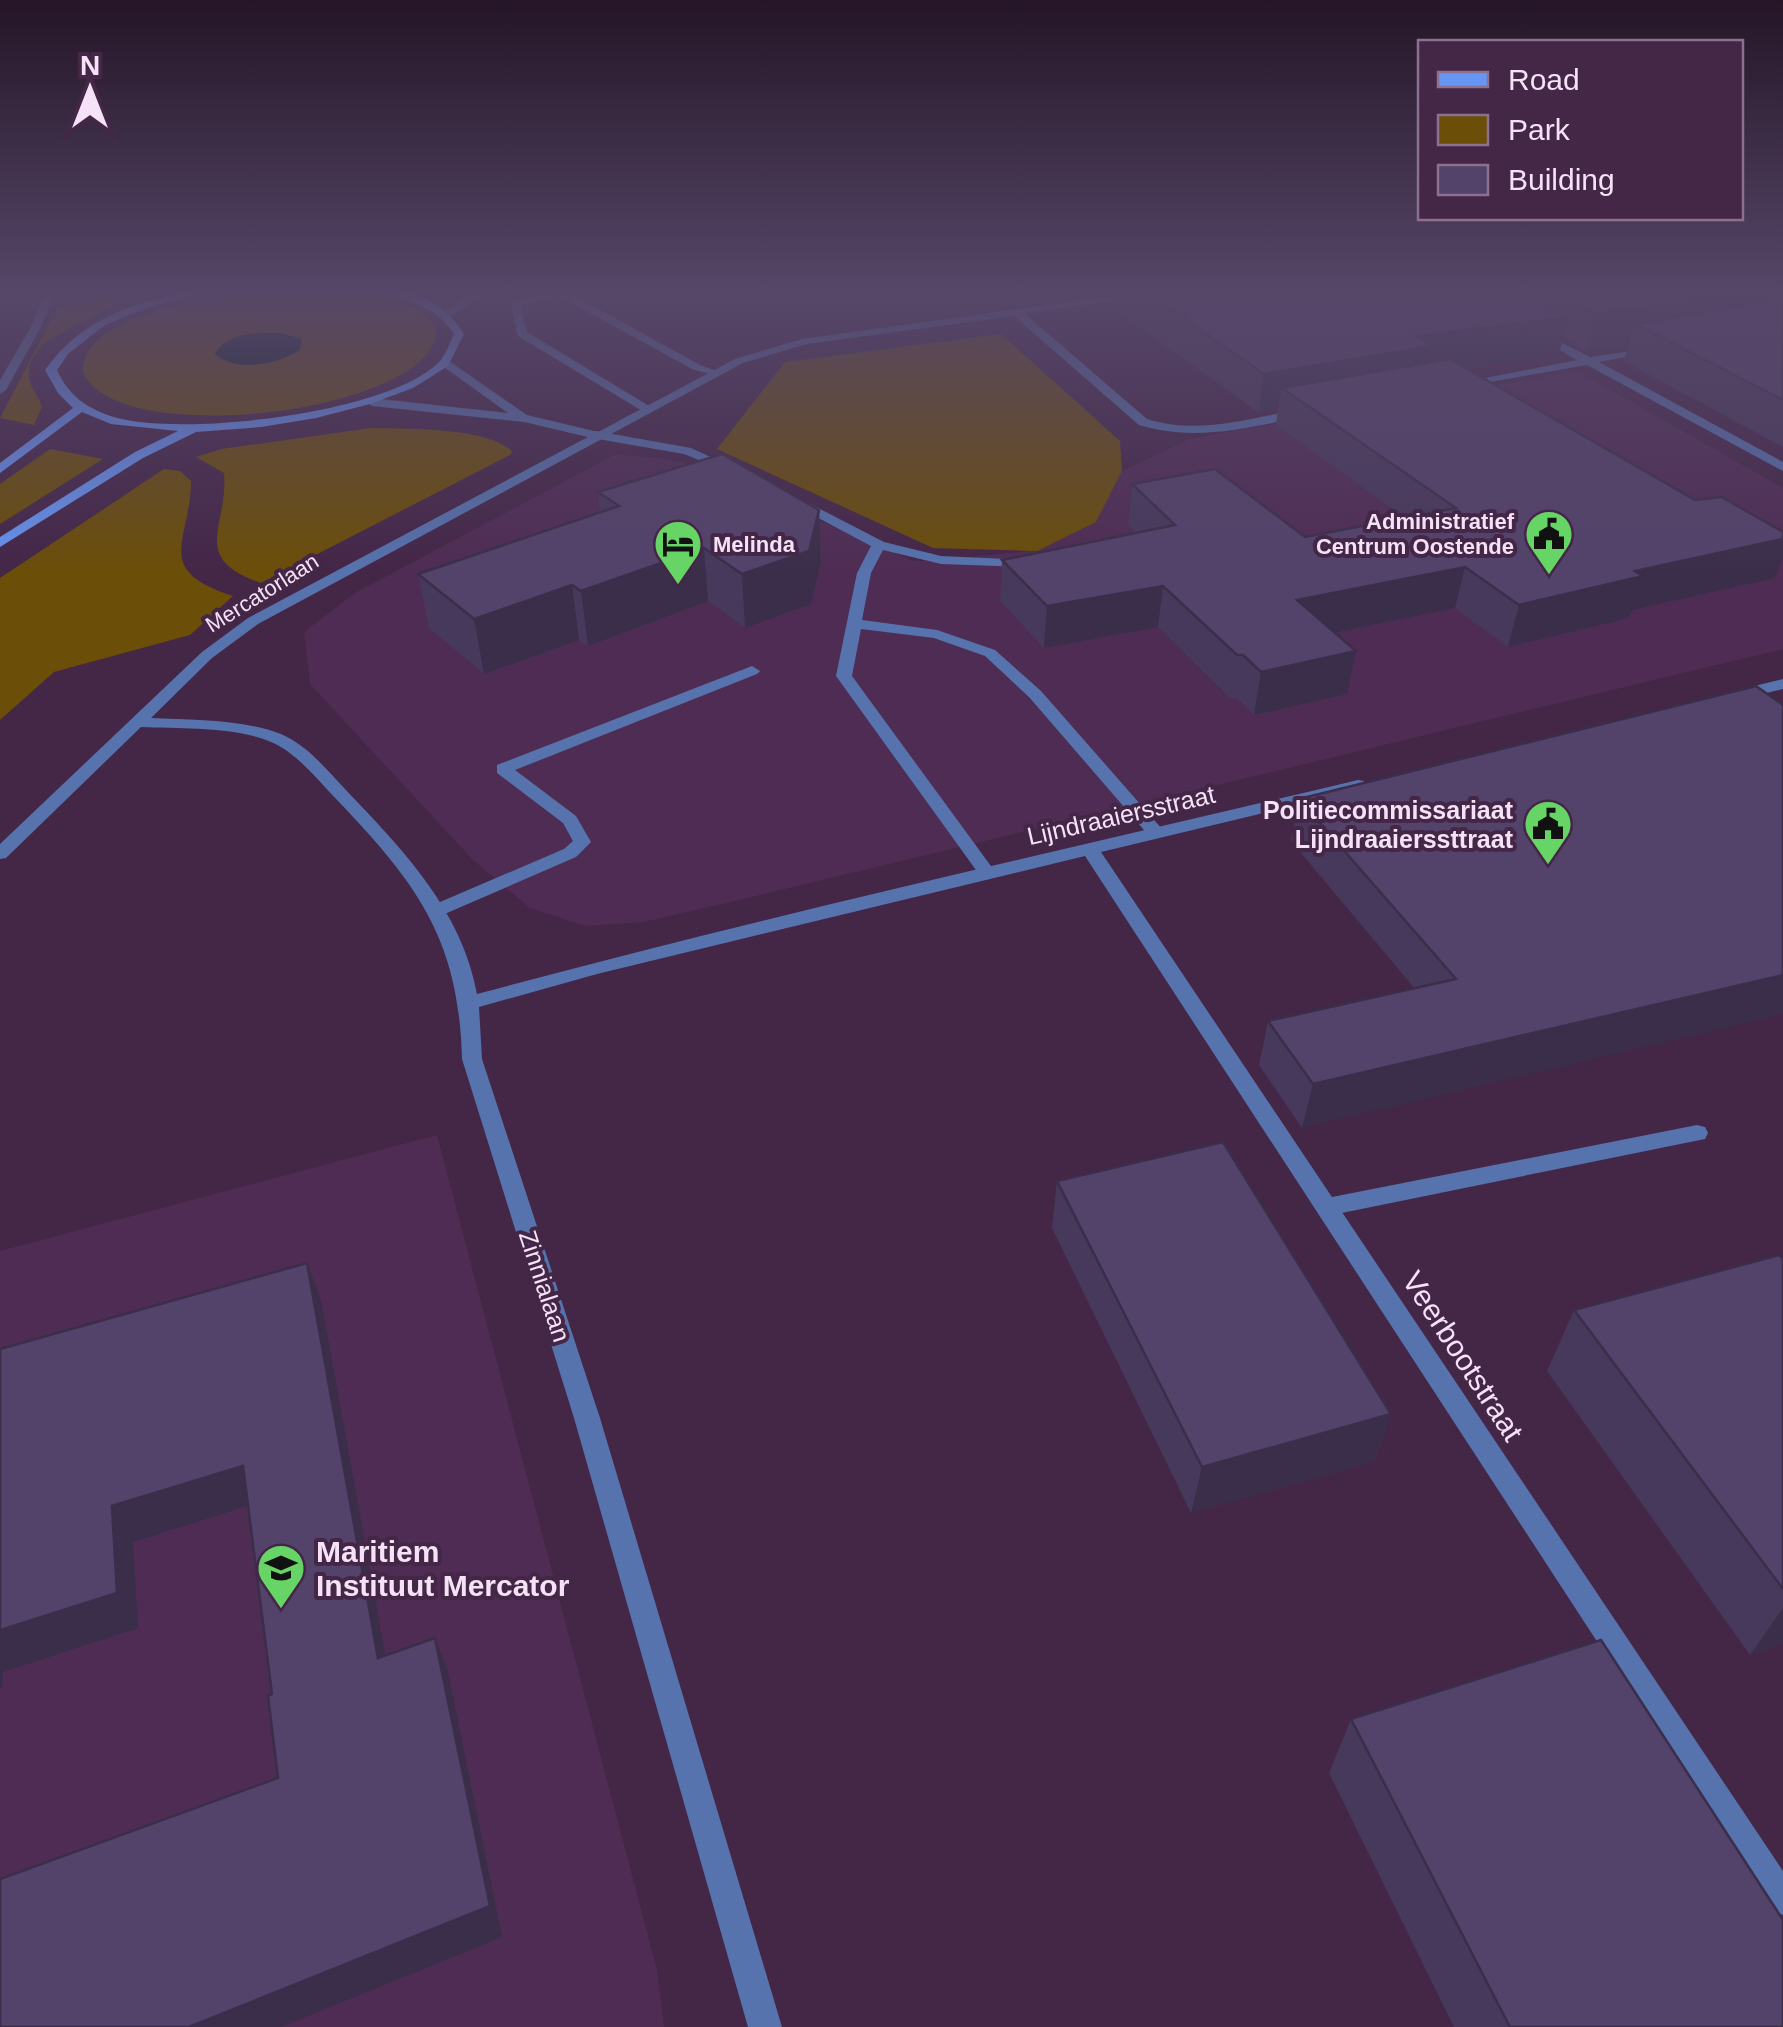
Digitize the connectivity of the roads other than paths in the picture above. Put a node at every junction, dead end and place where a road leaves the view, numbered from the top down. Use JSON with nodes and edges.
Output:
{"nodes":[{"id":1,"x":57,"y":385,"type":"edge"},
{"id":2,"x":405,"y":385,"type":"edge"},
{"id":3,"x":475,"y":385,"type":"edge"},
{"id":4,"x":607,"y":385,"type":"edge"},
{"id":5,"x":693,"y":385,"type":"edge"},
{"id":6,"x":1100,"y":385,"type":"edge"},
{"id":7,"x":1460,"y":385,"type":"edge"},
{"id":8,"x":1630,"y":385,"type":"edge"},
{"id":9,"x":1446,"y":387,"type":"edge"},
{"id":10,"x":372,"y":402,"type":"junction"},
{"id":11,"x":80,"y":408,"type":"junction"},
{"id":12,"x":648,"y":409,"type":"junction"},
{"id":13,"x":1310,"y":411,"type":"edge"},
{"id":14,"x":524,"y":418,"type":"junction"},
{"id":15,"x":197,"y":427,"type":"junction"},
{"id":16,"x":596,"y":435,"type":"junction"},
{"id":17,"x":1783,"y":467,"type":"edge"},
{"id":18,"x":0,"y":469,"type":"edge"},
{"id":19,"x":754,"y":480,"type":"edge"},
{"id":20,"x":789,"y":498,"type":"edge"},
{"id":21,"x":0,"y":543,"type":"edge"},
{"id":22,"x":880,"y":545,"type":"junction"},
{"id":23,"x":1038,"y":563,"type":"edge"},
{"id":24,"x":852,"y":623,"type":"junction"},
{"id":25,"x":752,"y":671,"type":"dead end"},
{"id":26,"x":1783,"y":684,"type":"edge"},
{"id":27,"x":1726,"y":698,"type":"edge"},
{"id":28,"x":136,"y":722,"type":"junction"},
{"id":29,"x":1384,"y":779,"type":"edge"},
{"id":30,"x":1156,"y":832,"type":"junction"},
{"id":31,"x":1089,"y":848,"type":"junction"},
{"id":32,"x":0,"y":854,"type":"edge"},
{"id":33,"x":986,"y":873,"type":"junction"},
{"id":34,"x":440,"y":909,"type":"junction"},
{"id":35,"x":472,"y":1002,"type":"junction"},
{"id":36,"x":1697,"y":1133,"type":"dead end"},
{"id":37,"x":1326,"y":1208,"type":"junction"},
{"id":38,"x":1783,"y":1900,"type":"edge"},
{"id":39,"x":766,"y":2027,"type":"edge"}],
"edges":[{"from":1,"to":11,"type":"main road"},
{"from":2,"to":10,"type":"main road"},
{"from":3,"to":14,"type":"street"},
{"from":4,"to":12,"type":"street"},
{"from":5,"to":12,"type":"street","name":"Mercatorlaan"},
{"from":6,"to":13,"type":"street"},
{"from":7,"to":9,"type":"street"},
{"from":8,"to":17,"type":"street"},
{"from":10,"to":14,"type":"street"},
{"from":10,"to":15,"type":"main road"},
{"from":11,"to":15,"type":"main road"},
{"from":11,"to":18,"type":"main road"},
{"from":12,"to":16,"type":"street","name":"Mercatorlaan"},
{"from":14,"to":16,"type":"street"},
{"from":15,"to":21,"type":"main road"},
{"from":16,"to":19,"type":"street"},
{"from":16,"to":28,"type":"street","name":"Mercatorlaan"},
{"from":20,"to":22,"type":"street"},
{"from":22,"to":23,"type":"street"},
{"from":22,"to":24,"type":"street"},
{"from":24,"to":30,"type":"street"},
{"from":24,"to":33,"type":"street"},
{"from":25,"to":34,"type":"street"},
{"from":26,"to":27,"type":"street"},
{"from":28,"to":32,"type":"street","name":"Mercatorlaan"},
{"from":28,"to":34,"type":"street","name":"Zinnialaan"},
{"from":29,"to":30,"type":"street","name":"Lijndraaiersstraat"},
{"from":30,"to":31,"type":"street","name":"Lijndraaiersstraat"},
{"from":31,"to":33,"type":"street","name":"Lijndraaiersstraat"},
{"from":31,"to":37,"type":"street","name":"Veerbootstraat"},
{"from":33,"to":35,"type":"street","name":"Lijndraaiersstraat"},
{"from":34,"to":35,"type":"street","name":"Zinnialaan"},
{"from":35,"to":39,"type":"street","name":"Zinnialaan"},
{"from":36,"to":37,"type":"street"},
{"from":37,"to":38,"type":"street","name":"Veerbootstraat"}]}
